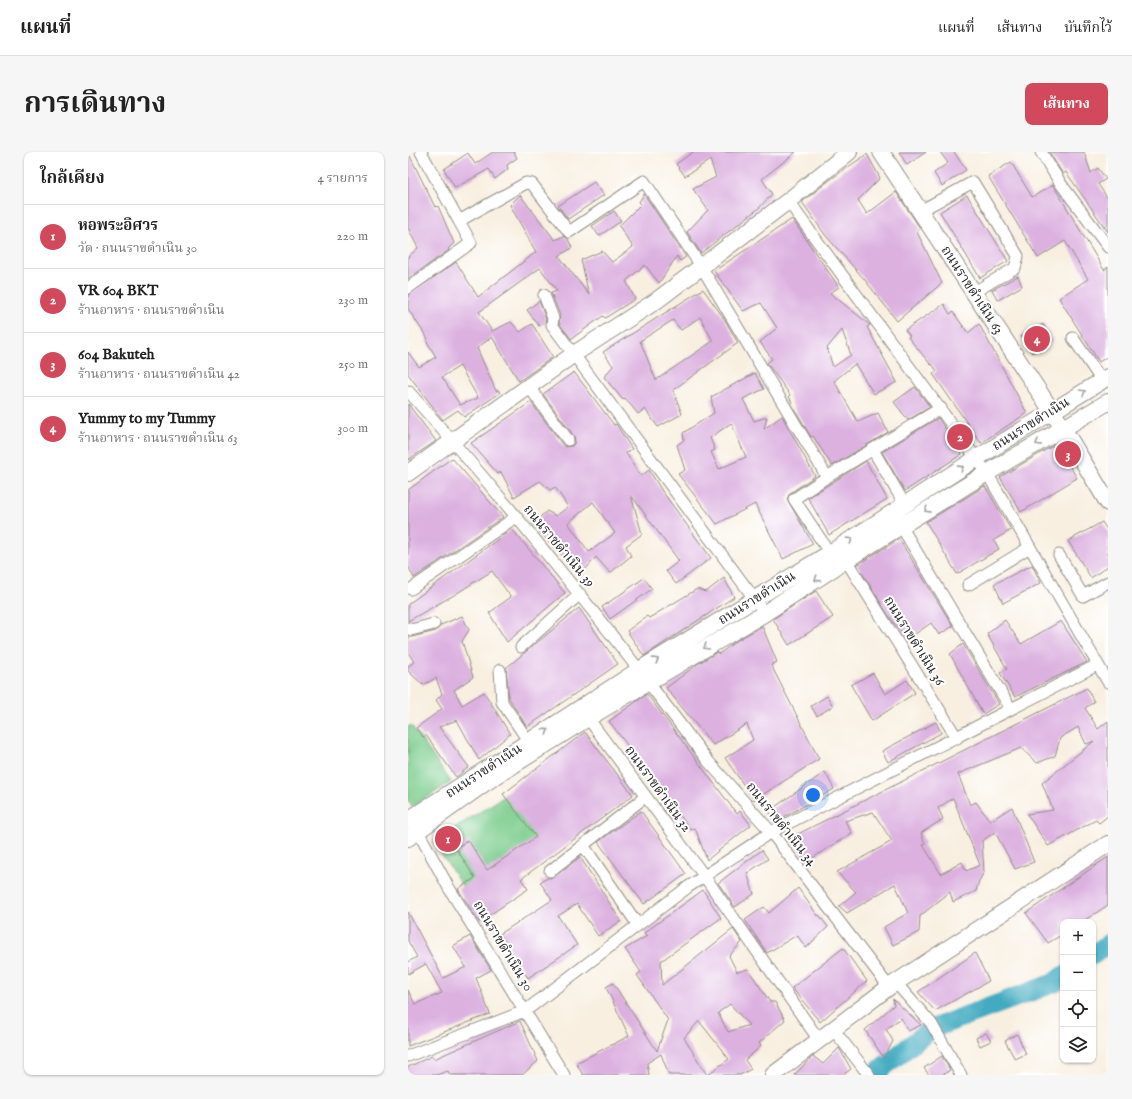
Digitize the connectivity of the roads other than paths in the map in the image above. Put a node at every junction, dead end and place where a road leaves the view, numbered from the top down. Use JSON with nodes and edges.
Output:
{"nodes":[{"id":1,"x":421,"y":152,"type":"edge"},
{"id":2,"x":848,"y":152,"type":"edge"},
{"id":3,"x":881,"y":152,"type":"edge"},
{"id":4,"x":1041,"y":152,"type":"edge"},
{"id":5,"x":788,"y":200,"type":"junction"},
{"id":6,"x":920,"y":211,"type":"junction"},
{"id":7,"x":459,"y":221,"type":"junction"},
{"id":8,"x":1108,"y":247,"type":"edge"},
{"id":9,"x":701,"y":266,"type":"junction"},
{"id":10,"x":408,"y":288,"type":"edge"},
{"id":11,"x":974,"y":292,"type":"junction"},
{"id":12,"x":544,"y":295,"type":"dead end"},
{"id":13,"x":1073,"y":338,"type":"dead end"},
{"id":14,"x":574,"y":354,"type":"junction"},
{"id":15,"x":1105,"y":379,"type":"edge"},
{"id":16,"x":529,"y":387,"type":"junction"},
{"id":17,"x":408,"y":391,"type":"edge"},
{"id":18,"x":1108,"y":402,"type":"edge"},
{"id":19,"x":941,"y":408,"type":"junction"},
{"id":20,"x":1052,"y":411,"type":"junction"},
{"id":21,"x":1063,"y":428,"type":"junction"},
{"id":22,"x":568,"y":440,"type":"dead end"},
{"id":23,"x":454,"y":442,"type":"junction"},
{"id":24,"x":873,"y":450,"type":"junction"},
{"id":25,"x":976,"y":458,"type":"junction"},
{"id":26,"x":408,"y":473,"type":"edge"},
{"id":27,"x":987,"y":473,"type":"junction"},
{"id":28,"x":827,"y":477,"type":"junction"},
{"id":29,"x":1108,"y":503,"type":"edge"},
{"id":30,"x":905,"y":505,"type":"junction"},
{"id":31,"x":516,"y":517,"type":"junction"},
{"id":32,"x":901,"y":526,"type":"junction"},
{"id":33,"x":1030,"y":547,"type":"junction"},
{"id":34,"x":1059,"y":555,"type":"dead end"},
{"id":35,"x":838,"y":560,"type":"junction"},
{"id":36,"x":1108,"y":582,"type":"edge"},
{"id":37,"x":968,"y":585,"type":"dead end"},
{"id":38,"x":411,"y":590,"type":"dead end"},
{"id":39,"x":580,"y":594,"type":"junction"},
{"id":40,"x":755,"y":599,"type":"junction"},
{"id":41,"x":765,"y":613,"type":"junction"},
{"id":42,"x":434,"y":624,"type":"dead end"},
{"id":43,"x":408,"y":628,"type":"edge"},
{"id":44,"x":520,"y":646,"type":"dead end"},
{"id":45,"x":1096,"y":665,"type":"junction"},
{"id":46,"x":500,"y":670,"type":"dead end"},
{"id":47,"x":644,"y":676,"type":"junction"},
{"id":48,"x":1108,"y":682,"type":"edge"},
{"id":49,"x":1012,"y":709,"type":"junction"},
{"id":50,"x":588,"y":718,"type":"junction"},
{"id":51,"x":957,"y":738,"type":"junction"},
{"id":52,"x":532,"y":747,"type":"junction"},
{"id":53,"x":645,"y":797,"type":"junction"},
{"id":54,"x":410,"y":825,"type":"edge"},
{"id":55,"x":771,"y":832,"type":"junction"},
{"id":56,"x":1108,"y":844,"type":"edge"},
{"id":57,"x":583,"y":845,"type":"junction"},
{"id":58,"x":550,"y":871,"type":"dead end"},
{"id":59,"x":704,"y":877,"type":"junction"},
{"id":60,"x":638,"y":925,"type":"junction"},
{"id":61,"x":893,"y":985,"type":"junction"},
{"id":62,"x":525,"y":1011,"type":"junction"},
{"id":63,"x":833,"y":1029,"type":"junction"},
{"id":64,"x":820,"y":1040,"type":"junction"},
{"id":65,"x":408,"y":1056,"type":"edge"},
{"id":66,"x":866,"y":1071,"type":"edge"},
{"id":67,"x":564,"y":1075,"type":"edge"},
{"id":68,"x":773,"y":1075,"type":"edge"},
{"id":69,"x":961,"y":1075,"type":"edge"}],
"edges":[{"from":1,"to":7,"type":"street"},
{"from":2,"to":5,"type":"main road"},
{"from":3,"to":6,"type":"main road","name":"ถนนราขดำเนิน 63"},
{"from":4,"to":8,"type":"street"},
{"from":5,"to":9,"type":"main road"},
{"from":5,"to":19,"type":"street"},
{"from":6,"to":11,"type":"main road","name":"ถนนราขดำเนิน 63"},
{"from":6,"to":11,"type":"street"},
{"from":7,"to":9,"type":"street"},
{"from":7,"to":10,"type":"street"},
{"from":9,"to":14,"type":"main road"},
{"from":9,"to":28,"type":"street"},
{"from":11,"to":20,"type":"main road","name":"ถนนราขดำเนิน 63"},
{"from":12,"to":14,"type":"street"},
{"from":13,"to":15,"type":"street"},
{"from":14,"to":16,"type":"main road"},
{"from":14,"to":40,"type":"street"},
{"from":20,"to":15,"type":"main road","name":"ถนนราขดำเนิน","one_way":true},
{"from":16,"to":22,"type":"street"},
{"from":16,"to":23,"type":"main road"},
{"from":17,"to":23,"type":"street","name":"ถนนราชดำเนิน 39"},
{"from":18,"to":21,"type":"main road","name":"ถนนราขดำเนิน"},
{"from":19,"to":24,"type":"street"},
{"from":19,"to":25,"type":"street"},
{"from":20,"to":21,"type":"main road","name":"ถนนราขดำเนิน 63"},
{"from":20,"to":25,"type":"main road","name":"ถนนราขดำเนิน"},
{"from":21,"to":27,"type":"main road","name":"ถนนราขดำเนิน","one_way":true},
{"from":21,"to":29,"type":"main road","name":"ถนนราขดำเนิน 63"},
{"from":23,"to":26,"type":"main road"},
{"from":23,"to":31,"type":"street","name":"ถนนราชดำเนิน 39"},
{"from":24,"to":28,"type":"street"},
{"from":24,"to":30,"type":"street"},
{"from":25,"to":27,"type":"street"},
{"from":30,"to":25,"type":"main road","name":"ถนนราขดำเนิน","one_way":true},
{"from":27,"to":32,"type":"main road","name":"ถนนราขดำเนิน","one_way":true},
{"from":27,"to":33,"type":"street"},
{"from":28,"to":35,"type":"street","name":"ถนนราขดำเนิน 36"},
{"from":35,"to":30,"type":"main road","name":"ถนนราขดำเนิน","one_way":true},
{"from":31,"to":38,"type":"street"},
{"from":31,"to":39,"type":"street","name":"ถนนราชดำเนิน 39"},
{"from":32,"to":35,"type":"main road","name":"ถนนราขดำเนิน"},
{"from":32,"to":49,"type":"street"},
{"from":33,"to":37,"type":"street"},
{"from":33,"to":45,"type":"street"},
{"from":34,"to":36,"type":"street"},
{"from":35,"to":40,"type":"main road","name":"ถนนราขดำเนิน"},
{"from":35,"to":41,"type":"main road","name":"ถนนราขดำเนิน","one_way":true},
{"from":35,"to":51,"type":"street","name":"ถนนราขดำเนิน 36"},
{"from":39,"to":44,"type":"street"},
{"from":39,"to":47,"type":"street","name":"ถนนราชดำเนิน 39"},
{"from":40,"to":41,"type":"street"},
{"from":47,"to":40,"type":"main road","name":"ถนนราขดำเนิน","one_way":true},
{"from":41,"to":47,"type":"main road","name":"ถนนราขดำเนิน","one_way":true},
{"from":42,"to":43,"type":"street"},
{"from":45,"to":48,"type":"street"},
{"from":45,"to":49,"type":"street"},
{"from":46,"to":52,"type":"street"},
{"from":47,"to":50,"type":"main road","name":"ถนนราขดำเนิน"},
{"from":52,"to":47,"type":"main road","name":"ถนนราขดำเนิน","one_way":true},
{"from":47,"to":55,"type":"street","name":"ถนนราชดำเนิน 34"},
{"from":49,"to":51,"type":"street"},
{"from":50,"to":52,"type":"main road","name":"ถนนราขดำเนิน"},
{"from":50,"to":53,"type":"street","name":"ถนนราขดำเนิน 32"},
{"from":51,"to":55,"type":"street"},
{"from":52,"to":54,"type":"main road","name":"ถนนราขดำเนิน"},
{"from":53,"to":57,"type":"street"},
{"from":53,"to":59,"type":"street","name":"ถนนราขดำเนิน 32"},
{"from":54,"to":62,"type":"street","name":"ถนนราขดำเนิน 30"},
{"from":55,"to":59,"type":"street"},
{"from":55,"to":61,"type":"street","name":"ถนนราชดำเนิน 34"},
{"from":56,"to":61,"type":"main road"},
{"from":57,"to":58,"type":"street"},
{"from":57,"to":60,"type":"street"},
{"from":59,"to":60,"type":"street"},
{"from":59,"to":64,"type":"street","name":"ถนนราขดำเนิน 32"},
{"from":60,"to":62,"type":"street"},
{"from":61,"to":63,"type":"main road"},
{"from":61,"to":69,"type":"street","name":"ถนนราชดำเนิน 34"},
{"from":62,"to":65,"type":"street"},
{"from":62,"to":67,"type":"street","name":"ถนนราขดำเนิน 30"},
{"from":63,"to":64,"type":"main road"},
{"from":63,"to":66,"type":"street"},
{"from":64,"to":68,"type":"main road"}]}
